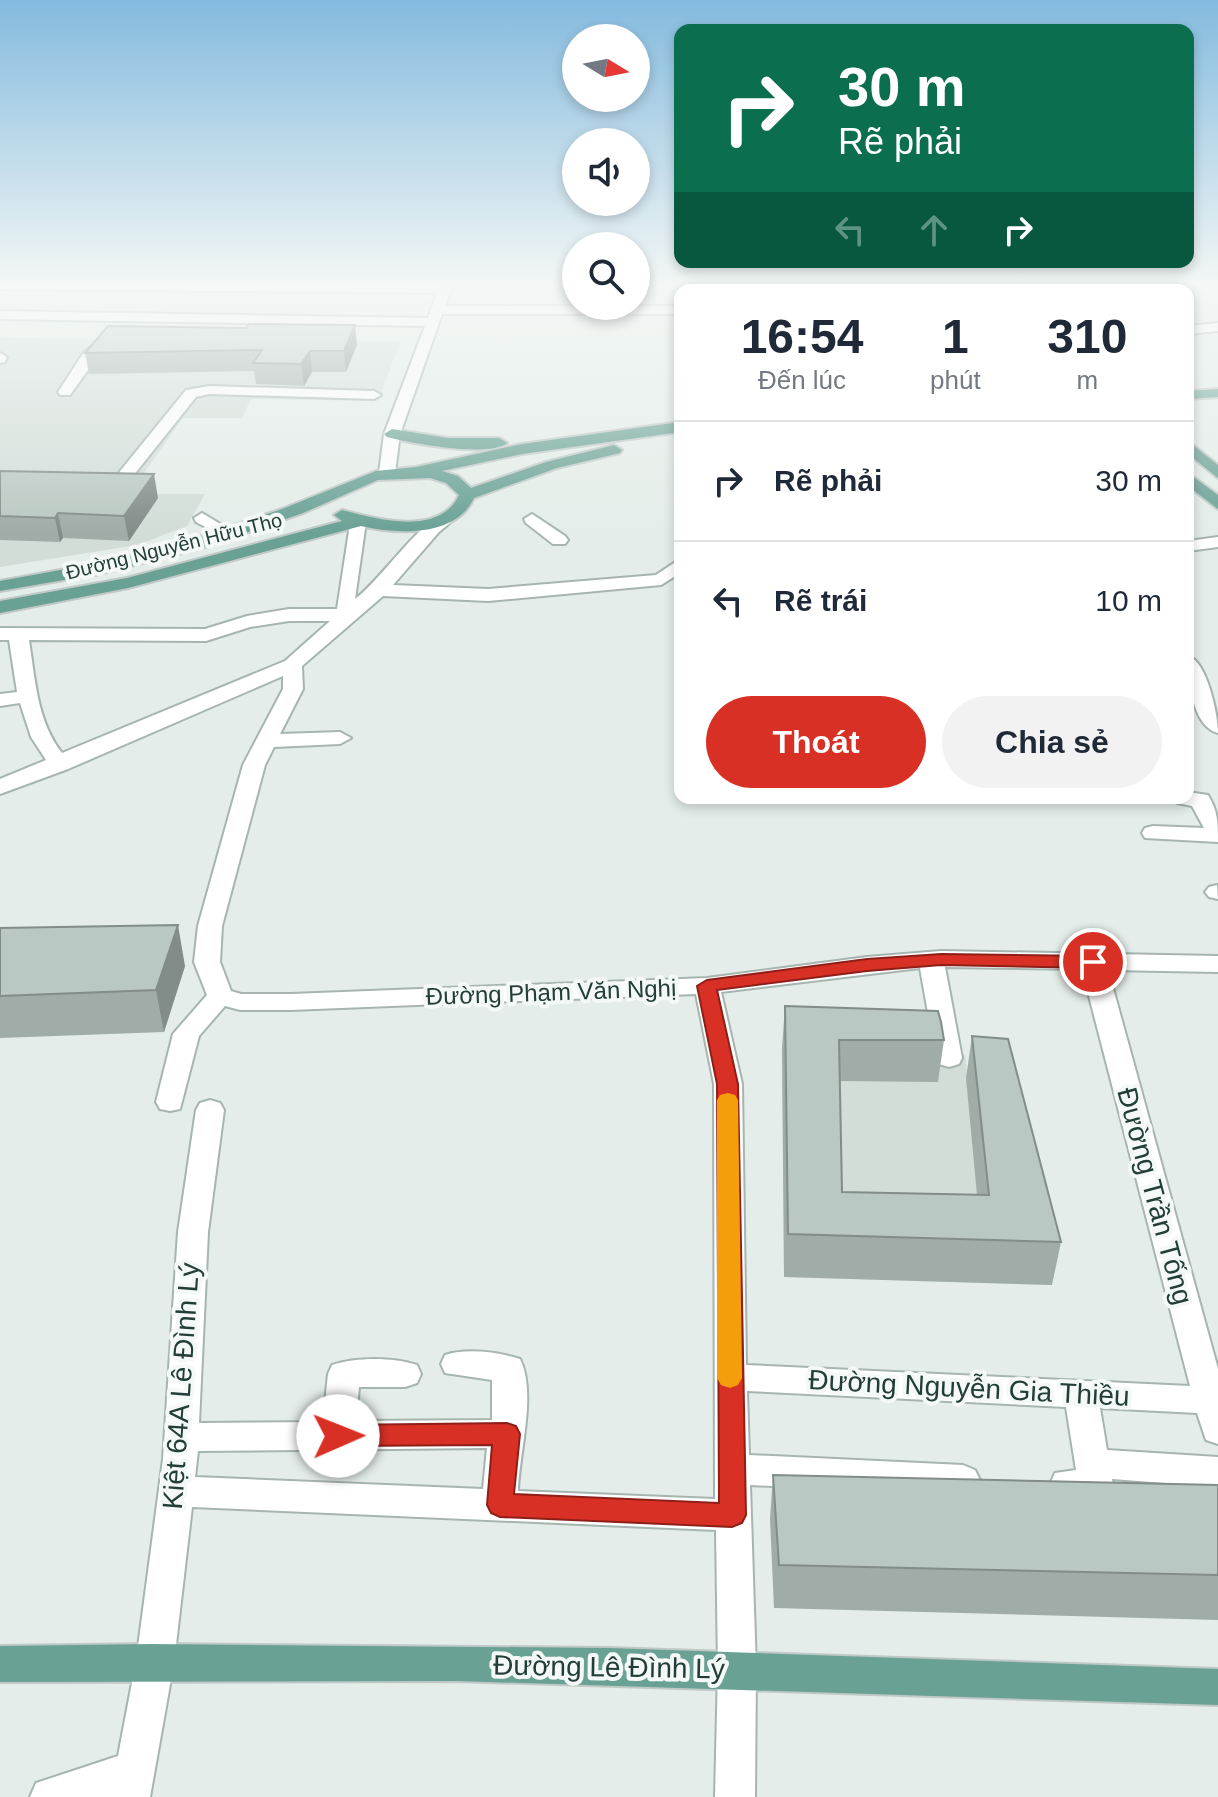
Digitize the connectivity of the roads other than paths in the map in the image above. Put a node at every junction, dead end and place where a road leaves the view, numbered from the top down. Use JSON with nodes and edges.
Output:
{"nodes":[{"id":1,"x":82,"y":366,"type":"edge"},
{"id":2,"x":416,"y":366,"type":"edge"},
{"id":3,"x":1218,"y":381,"type":"edge"},
{"id":4,"x":1194,"y":388,"type":"edge"},
{"id":5,"x":1194,"y":390,"type":"edge"},
{"id":6,"x":65,"y":392,"type":"dead end"},
{"id":7,"x":1218,"y":393,"type":"edge"},
{"id":8,"x":374,"y":395,"type":"dead end"},
{"id":9,"x":674,"y":428,"type":"edge"},
{"id":10,"x":392,"y":434,"type":"junction"},
{"id":11,"x":674,"y":441,"type":"edge"},
{"id":12,"x":549,"y":445,"type":"junction"},
{"id":13,"x":1194,"y":451,"type":"edge"},
{"id":14,"x":411,"y":472,"type":"junction"},
{"id":15,"x":387,"y":473,"type":"junction"},
{"id":16,"x":1218,"y":473,"type":"edge"},
{"id":17,"x":123,"y":478,"type":"edge"},
{"id":18,"x":1194,"y":483,"type":"edge"},
{"id":19,"x":337,"y":493,"type":"junction"},
{"id":20,"x":467,"y":495,"type":"junction"},
{"id":21,"x":1218,"y":504,"type":"edge"},
{"id":22,"x":450,"y":516,"type":"junction"},
{"id":23,"x":202,"y":518,"type":"dead end"},
{"id":24,"x":532,"y":519,"type":"dead end"},
{"id":25,"x":357,"y":522,"type":"junction"},
{"id":26,"x":228,"y":534,"type":"junction"},
{"id":27,"x":559,"y":540,"type":"dead end"},
{"id":28,"x":1218,"y":542,"type":"edge"},
{"id":29,"x":1194,"y":545,"type":"edge"},
{"id":30,"x":674,"y":569,"type":"edge"},
{"id":31,"x":0,"y":586,"type":"edge"},
{"id":32,"x":379,"y":590,"type":"junction"},
{"id":33,"x":0,"y":607,"type":"edge"},
{"id":34,"x":347,"y":615,"type":"junction"},
{"id":35,"x":9,"y":634,"type":"edge"},
{"id":36,"x":292,"y":665,"type":"junction"},
{"id":37,"x":1194,"y":677,"type":"edge"},
{"id":38,"x":30,"y":696,"type":"junction"},
{"id":39,"x":0,"y":700,"type":"edge"},
{"id":40,"x":1218,"y":727,"type":"edge"},
{"id":41,"x":340,"y":738,"type":"dead end"},
{"id":42,"x":267,"y":741,"type":"junction"},
{"id":43,"x":60,"y":764,"type":"junction"},
{"id":44,"x":0,"y":787,"type":"edge"},
{"id":45,"x":1194,"y":799,"type":"edge"},
{"id":46,"x":1153,"y":833,"type":"dead end"},
{"id":47,"x":1218,"y":833,"type":"edge"},
{"id":48,"x":931,"y":961,"type":"junction"},
{"id":49,"x":1093,"y":962,"type":"junction"},
{"id":50,"x":1218,"y":964,"type":"edge"},
{"id":51,"x":707,"y":986,"type":"junction"},
{"id":52,"x":220,"y":996,"type":"junction"},
{"id":53,"x":949,"y":1058,"type":"dead end"},
{"id":54,"x":170,"y":1102,"type":"dead end"},
{"id":55,"x":210,"y":1110,"type":"dead end"},
{"id":56,"x":457,"y":1364,"type":"dead end"},
{"id":57,"x":405,"y":1374,"type":"dead end"},
{"id":58,"x":730,"y":1377,"type":"junction"},
{"id":59,"x":1081,"y":1394,"type":"junction"},
{"id":60,"x":1213,"y":1415,"type":"edge"},
{"id":61,"x":507,"y":1434,"type":"junction"},
{"id":62,"x":338,"y":1436,"type":"junction"},
{"id":63,"x":182,"y":1437,"type":"junction"},
{"id":64,"x":1092,"y":1463,"type":"junction"},
{"id":65,"x":732,"y":1469,"type":"junction"},
{"id":66,"x":1218,"y":1472,"type":"edge"},
{"id":67,"x":175,"y":1491,"type":"junction"},
{"id":68,"x":500,"y":1505,"type":"junction"},
{"id":69,"x":732,"y":1515,"type":"junction"},
{"id":70,"x":155,"y":1662,"type":"junction"},
{"id":71,"x":0,"y":1664,"type":"edge"},
{"id":72,"x":737,"y":1669,"type":"junction"},
{"id":73,"x":1218,"y":1687,"type":"edge"},
{"id":74,"x":133,"y":1784,"type":"edge"},
{"id":75,"x":50,"y":1797,"type":"edge"},
{"id":76,"x":735,"y":1797,"type":"edge"}],
"edges":[{"from":1,"to":6,"type":"street"},
{"from":2,"to":10,"type":"street"},
{"from":3,"to":4,"type":"main road"},
{"from":5,"to":7,"type":"main road"},
{"from":8,"to":17,"type":"street"},
{"from":9,"to":12,"type":"main road"},
{"from":10,"to":12,"type":"main road"},
{"from":10,"to":15,"type":"street"},
{"from":11,"to":20,"type":"main road"},
{"from":12,"to":14,"type":"main road"},
{"from":13,"to":16,"type":"main road"},
{"from":14,"to":15,"type":"main road","name":"Đường Nguyễn Hữu Thọ"},
{"from":14,"to":20,"type":"main road"},
{"from":15,"to":19,"type":"main road","name":"Đường Nguyễn Hữu Thọ"},
{"from":18,"to":21,"type":"main road"},
{"from":19,"to":25,"type":"main road"},
{"from":19,"to":26,"type":"main road","name":"Đường Nguyễn Hữu Thọ"},
{"from":20,"to":22,"type":"main road"},
{"from":22,"to":25,"type":"main road"},
{"from":22,"to":32,"type":"street"},
{"from":23,"to":26,"type":"street","name":"Đường Nguyễn Hữu Thọ"},
{"from":24,"to":27,"type":"street"},
{"from":25,"to":33,"type":"main road","name":"Đường Nguyễn Hữu Thọ"},
{"from":25,"to":34,"type":"street"},
{"from":26,"to":31,"type":"main road","name":"Đường Nguyễn Hữu Thọ"},
{"from":28,"to":29,"type":"street"},
{"from":30,"to":32,"type":"street"},
{"from":32,"to":34,"type":"street"},
{"from":34,"to":35,"type":"street"},
{"from":34,"to":36,"type":"street"},
{"from":35,"to":38,"type":"street"},
{"from":36,"to":42,"type":"street"},
{"from":36,"to":43,"type":"street"},
{"from":37,"to":40,"type":"street"},
{"from":38,"to":39,"type":"street"},
{"from":38,"to":43,"type":"street"},
{"from":41,"to":42,"type":"street"},
{"from":42,"to":52,"type":"street"},
{"from":43,"to":44,"type":"street"},
{"from":45,"to":47,"type":"street"},
{"from":46,"to":47,"type":"street"},
{"from":48,"to":49,"type":"street","name":"Đường Phạm Văn Nghị"},
{"from":48,"to":51,"type":"street","name":"Đường Phạm Văn Nghị"},
{"from":48,"to":53,"type":"street"},
{"from":49,"to":50,"type":"street","name":"Đường Phạm Văn Nghị"},
{"from":49,"to":60,"type":"street","name":"Đường Trần Tống"},
{"from":51,"to":52,"type":"street","name":"Đường Phạm Văn Nghị"},
{"from":51,"to":58,"type":"street"},
{"from":52,"to":54,"type":"street"},
{"from":55,"to":63,"type":"street","name":"Kiệt 64A Lê Đình Lý"},
{"from":56,"to":61,"type":"street"},
{"from":57,"to":62,"type":"street"},
{"from":58,"to":59,"type":"street","name":"Đường Nguyễn Gia Thiều"},
{"from":58,"to":65,"type":"street"},
{"from":59,"to":60,"type":"street","name":"Đường Nguyễn Gia Thiều"},
{"from":59,"to":64,"type":"street"},
{"from":61,"to":62,"type":"street"},
{"from":61,"to":68,"type":"street"},
{"from":62,"to":63,"type":"street"},
{"from":63,"to":67,"type":"street","name":"Kiệt 64A Lê Đình Lý"},
{"from":64,"to":65,"type":"street"},
{"from":64,"to":66,"type":"street"},
{"from":65,"to":69,"type":"street"},
{"from":67,"to":68,"type":"street"},
{"from":67,"to":70,"type":"street","name":"Kiệt 64A Lê Đình Lý"},
{"from":68,"to":69,"type":"street"},
{"from":69,"to":72,"type":"street"},
{"from":70,"to":71,"type":"main road","name":"Đường Lê Đình Lý"},
{"from":70,"to":72,"type":"main road","name":"Đường Lê Đình Lý"},
{"from":70,"to":74,"type":"street","name":"Kiệt 64A Lê Đình Lý"},
{"from":72,"to":73,"type":"main road","name":"Đường Lê Đình Lý"},
{"from":72,"to":76,"type":"street"},
{"from":74,"to":75,"type":"street"}]}
